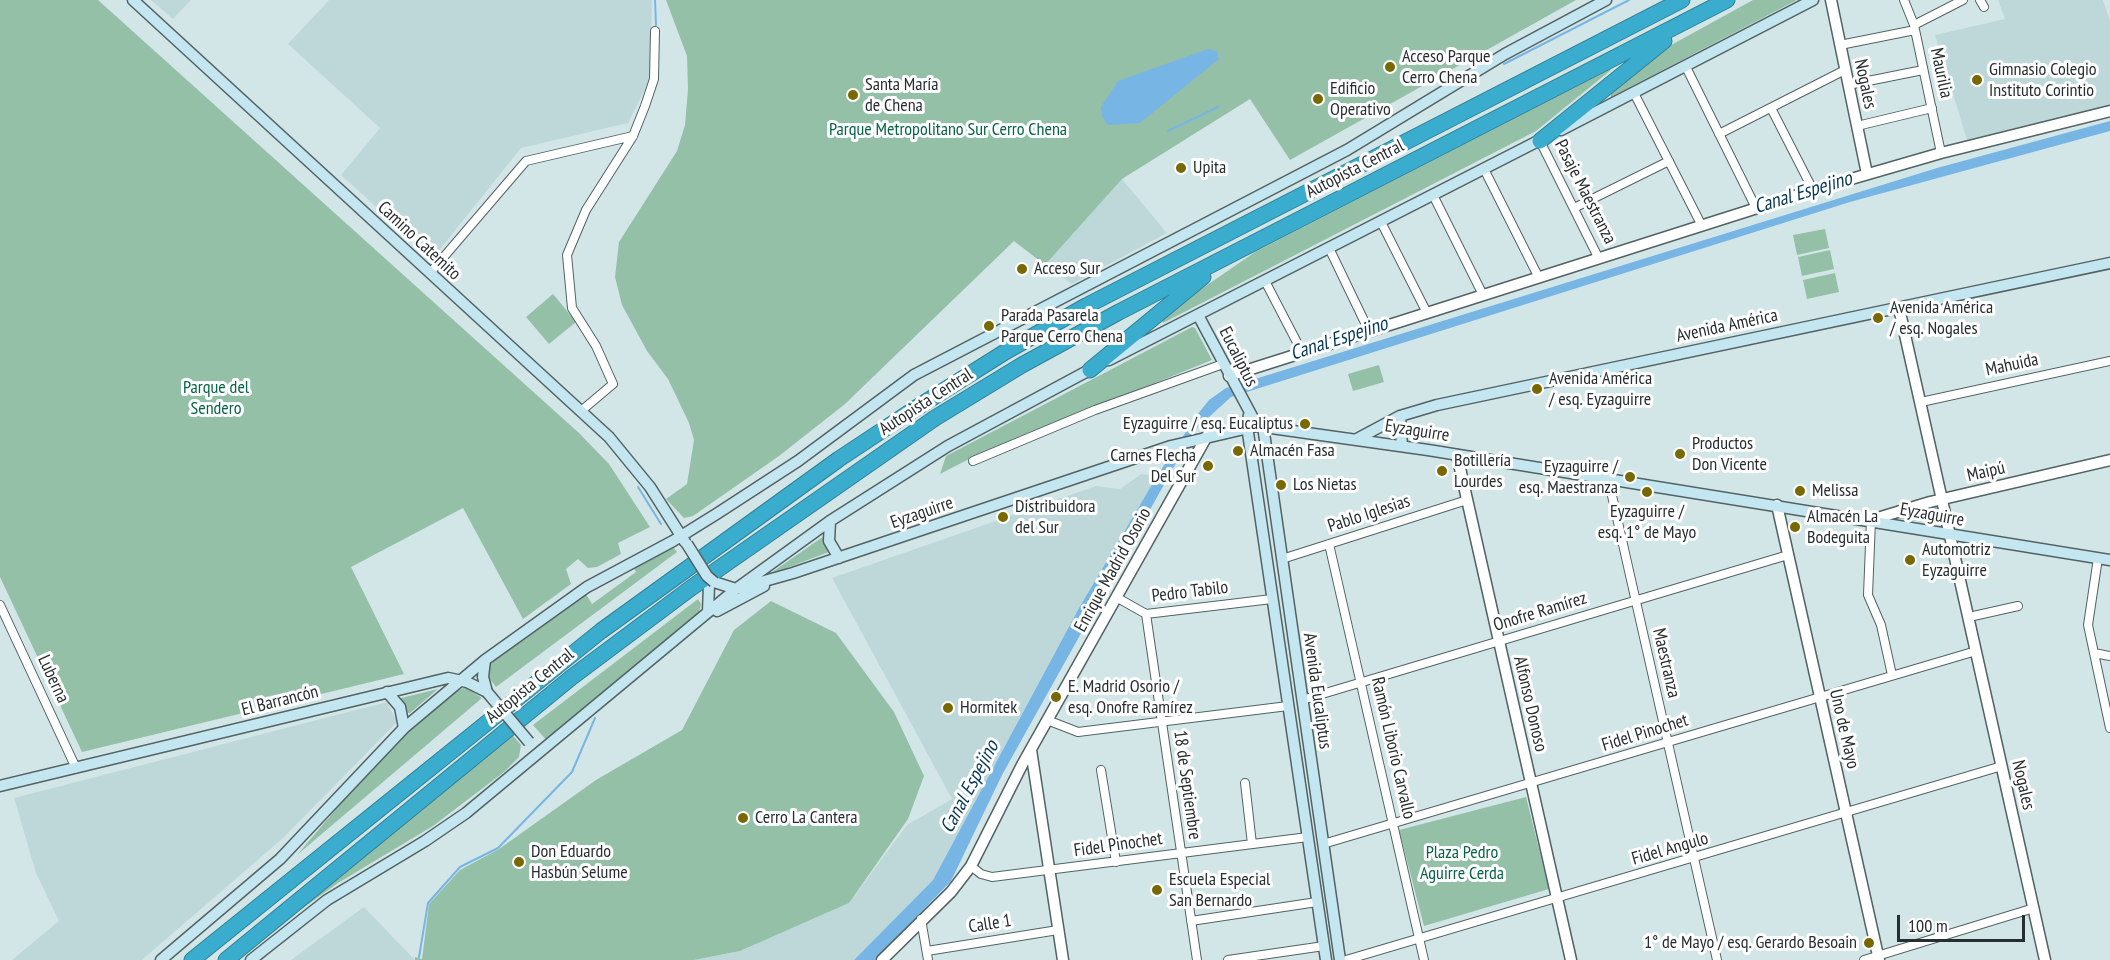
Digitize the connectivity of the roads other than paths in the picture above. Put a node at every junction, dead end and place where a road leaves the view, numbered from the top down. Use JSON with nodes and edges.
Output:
{"nodes":[{"id":1,"x":133,"y":0,"type":"edge"},
{"id":2,"x":1606,"y":0,"type":"edge"},
{"id":3,"x":1682,"y":0,"type":"edge"},
{"id":4,"x":1727,"y":0,"type":"edge"},
{"id":5,"x":1813,"y":0,"type":"edge"},
{"id":6,"x":1831,"y":0,"type":"edge"},
{"id":7,"x":1904,"y":0,"type":"edge"},
{"id":8,"x":1963,"y":0,"type":"edge"},
{"id":9,"x":1703,"y":12,"type":"junction"},
{"id":10,"x":1915,"y":28,"type":"junction"},
{"id":11,"x":655,"y":31,"type":"dead end"},
{"id":12,"x":1840,"y":45,"type":"junction"},
{"id":13,"x":1686,"y":67,"type":"junction"},
{"id":14,"x":1923,"y":69,"type":"junction"},
{"id":15,"x":1845,"y":70,"type":"junction"},
{"id":16,"x":1848,"y":85,"type":"junction"},
{"id":17,"x":1634,"y":93,"type":"junction"},
{"id":18,"x":1771,"y":108,"type":"junction"},
{"id":19,"x":1932,"y":108,"type":"junction"},
{"id":20,"x":2110,"y":111,"type":"edge"},
{"id":21,"x":1857,"y":126,"type":"junction"},
{"id":22,"x":1719,"y":134,"type":"junction"},
{"id":23,"x":633,"y":136,"type":"junction"},
{"id":24,"x":1540,"y":141,"type":"junction"},
{"id":25,"x":1941,"y":153,"type":"junction"},
{"id":26,"x":1669,"y":161,"type":"junction"},
{"id":27,"x":1484,"y":169,"type":"junction"},
{"id":28,"x":1867,"y":174,"type":"junction"},
{"id":29,"x":1813,"y":190,"type":"junction"},
{"id":30,"x":1433,"y":195,"type":"junction"},
{"id":31,"x":1574,"y":208,"type":"junction"},
{"id":32,"x":1756,"y":208,"type":"junction"},
{"id":33,"x":1380,"y":222,"type":"junction"},
{"id":34,"x":1702,"y":226,"type":"junction"},
{"id":35,"x":1246,"y":247,"type":"junction"},
{"id":36,"x":1329,"y":248,"type":"junction"},
{"id":37,"x":1599,"y":259,"type":"junction"},
{"id":38,"x":2110,"y":263,"type":"edge"},
{"id":39,"x":430,"y":273,"type":"junction"},
{"id":40,"x":1539,"y":278,"type":"junction"},
{"id":41,"x":1265,"y":281,"type":"junction"},
{"id":42,"x":1483,"y":295,"type":"junction"},
{"id":43,"x":1899,"y":308,"type":"junction"},
{"id":44,"x":1427,"y":313,"type":"junction"},
{"id":45,"x":1198,"y":315,"type":"junction"},
{"id":46,"x":1369,"y":331,"type":"junction"},
{"id":47,"x":1302,"y":352,"type":"junction"},
{"id":48,"x":2110,"y":361,"type":"edge"},
{"id":49,"x":1223,"y":364,"type":"junction"},
{"id":50,"x":1090,"y":370,"type":"junction"},
{"id":51,"x":1231,"y":379,"type":"junction"},
{"id":52,"x":1920,"y":402,"type":"junction"},
{"id":53,"x":580,"y":411,"type":"junction"},
{"id":54,"x":1400,"y":416,"type":"junction"},
{"id":55,"x":1248,"y":421,"type":"junction"},
{"id":56,"x":1263,"y":426,"type":"junction"},
{"id":57,"x":1202,"y":438,"type":"junction"},
{"id":58,"x":1357,"y":439,"type":"junction"},
{"id":59,"x":1402,"y":446,"type":"junction"},
{"id":60,"x":1457,"y":454,"type":"junction"},
{"id":61,"x":2110,"y":460,"type":"edge"},
{"id":62,"x":973,"y":461,"type":"dead end"},
{"id":63,"x":1608,"y":478,"type":"junction"},
{"id":64,"x":1942,"y":499,"type":"junction"},
{"id":65,"x":1467,"y":500,"type":"junction"},
{"id":66,"x":1777,"y":505,"type":"junction"},
{"id":67,"x":670,"y":517,"type":"junction"},
{"id":68,"x":1870,"y":520,"type":"junction"},
{"id":69,"x":830,"y":521,"type":"junction"},
{"id":70,"x":1950,"y":535,"type":"junction"},
{"id":71,"x":684,"y":540,"type":"junction"},
{"id":72,"x":1329,"y":544,"type":"junction"},
{"id":73,"x":664,"y":545,"type":"junction"},
{"id":74,"x":1788,"y":555,"type":"junction"},
{"id":75,"x":839,"y":558,"type":"junction"},
{"id":76,"x":2098,"y":558,"type":"junction"},
{"id":77,"x":1282,"y":559,"type":"junction"},
{"id":78,"x":2110,"y":560,"type":"edge"},
{"id":79,"x":792,"y":573,"type":"junction"},
{"id":80,"x":710,"y":581,"type":"junction"},
{"id":81,"x":736,"y":589,"type":"junction"},
{"id":82,"x":1116,"y":597,"type":"junction"},
{"id":83,"x":1272,"y":599,"type":"junction"},
{"id":84,"x":1634,"y":601,"type":"junction"},
{"id":85,"x":0,"y":605,"type":"edge"},
{"id":86,"x":2018,"y":606,"type":"dead end"},
{"id":87,"x":708,"y":612,"type":"junction"},
{"id":88,"x":1146,"y":614,"type":"junction"},
{"id":89,"x":1969,"y":617,"type":"junction"},
{"id":90,"x":684,"y":632,"type":"junction"},
{"id":91,"x":1499,"y":641,"type":"junction"},
{"id":92,"x":1976,"y":651,"type":"junction"},
{"id":93,"x":2094,"y":653,"type":"junction"},
{"id":94,"x":2110,"y":656,"type":"edge"},
{"id":95,"x":485,"y":660,"type":"junction"},
{"id":96,"x":1892,"y":675,"type":"junction"},
{"id":97,"x":460,"y":680,"type":"junction"},
{"id":98,"x":1362,"y":682,"type":"junction"},
{"id":99,"x":483,"y":687,"type":"junction"},
{"id":100,"x":387,"y":692,"type":"junction"},
{"id":101,"x":1820,"y":697,"type":"junction"},
{"id":102,"x":1302,"y":700,"type":"junction"},
{"id":103,"x":1288,"y":706,"type":"junction"},
{"id":104,"x":1047,"y":720,"type":"junction"},
{"id":105,"x":1161,"y":722,"type":"junction"},
{"id":106,"x":404,"y":728,"type":"junction"},
{"id":107,"x":2110,"y":728,"type":"edge"},
{"id":108,"x":1668,"y":743,"type":"junction"},
{"id":109,"x":1031,"y":750,"type":"junction"},
{"id":110,"x":539,"y":753,"type":"junction"},
{"id":111,"x":2002,"y":766,"type":"junction"},
{"id":112,"x":76,"y":768,"type":"junction"},
{"id":113,"x":1033,"y":768,"type":"junction"},
{"id":114,"x":1101,"y":770,"type":"dead end"},
{"id":115,"x":1245,"y":783,"type":"dead end"},
{"id":116,"x":1014,"y":784,"type":"junction"},
{"id":117,"x":1531,"y":784,"type":"junction"},
{"id":118,"x":0,"y":786,"type":"edge"},
{"id":119,"x":1846,"y":813,"type":"junction"},
{"id":120,"x":1393,"y":824,"type":"junction"},
{"id":121,"x":1308,"y":837,"type":"junction"},
{"id":122,"x":1252,"y":844,"type":"junction"},
{"id":123,"x":1323,"y":844,"type":"junction"},
{"id":124,"x":1180,"y":853,"type":"junction"},
{"id":125,"x":1695,"y":859,"type":"junction"},
{"id":126,"x":1116,"y":862,"type":"junction"},
{"id":127,"x":971,"y":866,"type":"junction"},
{"id":128,"x":1049,"y":871,"type":"junction"},
{"id":129,"x":1557,"y":899,"type":"junction"},
{"id":130,"x":1317,"y":902,"type":"junction"},
{"id":131,"x":2034,"y":908,"type":"junction"},
{"id":132,"x":921,"y":919,"type":"junction"},
{"id":133,"x":1191,"y":921,"type":"junction"},
{"id":134,"x":1058,"y":930,"type":"junction"},
{"id":135,"x":1419,"y":939,"type":"junction"},
{"id":136,"x":1324,"y":946,"type":"junction"},
{"id":137,"x":928,"y":956,"type":"edge"},
{"id":138,"x":1879,"y":958,"type":"edge"},
{"id":139,"x":161,"y":960,"type":"edge"},
{"id":140,"x":192,"y":960,"type":"edge"},
{"id":141,"x":226,"y":960,"type":"edge"},
{"id":142,"x":251,"y":960,"type":"edge"},
{"id":143,"x":882,"y":960,"type":"edge"},
{"id":144,"x":1063,"y":960,"type":"edge"},
{"id":145,"x":1197,"y":960,"type":"edge"},
{"id":146,"x":1228,"y":960,"type":"edge"},
{"id":147,"x":1326,"y":960,"type":"edge"},
{"id":148,"x":1340,"y":960,"type":"edge"},
{"id":149,"x":1346,"y":960,"type":"edge"},
{"id":150,"x":1424,"y":960,"type":"edge"},
{"id":151,"x":1571,"y":960,"type":"edge"},
{"id":152,"x":1717,"y":960,"type":"edge"},
{"id":153,"x":1864,"y":960,"type":"edge"},
{"id":154,"x":2045,"y":960,"type":"edge"}],
"edges":[{"from":1,"to":39,"type":"main road","name":"Camino Catemito"},
{"from":2,"to":71,"type":"main road"},
{"from":3,"to":140,"type":"highway","name":"Autopista Central"},
{"from":4,"to":9,"type":"highway","name":"Autopista Central"},
{"from":5,"to":13,"type":"main road"},
{"from":6,"to":12,"type":"street","name":"Nogales"},
{"from":7,"to":10,"type":"street","name":"Maurilia"},
{"from":8,"to":10,"type":"street"},
{"from":9,"to":24,"type":"highway"},
{"from":9,"to":35,"type":"highway","name":"Autopista Central"},
{"from":10,"to":12,"type":"street"},
{"from":10,"to":14,"type":"street","name":"Maurilia"},
{"from":11,"to":23,"type":"street"},
{"from":12,"to":15,"type":"street","name":"Nogales"},
{"from":13,"to":17,"type":"main road"},
{"from":13,"to":22,"type":"street"},
{"from":14,"to":16,"type":"street"},
{"from":14,"to":19,"type":"street","name":"Maurilia"},
{"from":15,"to":16,"type":"street","name":"Nogales"},
{"from":15,"to":18,"type":"street"},
{"from":16,"to":21,"type":"street","name":"Nogales"},
{"from":17,"to":24,"type":"main road"},
{"from":17,"to":26,"type":"street"},
{"from":18,"to":22,"type":"street"},
{"from":18,"to":29,"type":"street"},
{"from":19,"to":21,"type":"street"},
{"from":19,"to":25,"type":"street","name":"Maurilia"},
{"from":20,"to":25,"type":"street"},
{"from":21,"to":28,"type":"street","name":"Nogales"},
{"from":22,"to":32,"type":"street"},
{"from":23,"to":39,"type":"street"},
{"from":23,"to":53,"type":"street"},
{"from":24,"to":27,"type":"main road"},
{"from":24,"to":31,"type":"street","name":"Pasaje Maestranza"},
{"from":25,"to":28,"type":"street"},
{"from":26,"to":31,"type":"street"},
{"from":26,"to":34,"type":"street"},
{"from":27,"to":30,"type":"main road"},
{"from":27,"to":40,"type":"street"},
{"from":28,"to":29,"type":"street"},
{"from":29,"to":32,"type":"street"},
{"from":30,"to":33,"type":"main road"},
{"from":30,"to":42,"type":"street"},
{"from":31,"to":37,"type":"street","name":"Pasaje Maestranza"},
{"from":32,"to":34,"type":"street"},
{"from":33,"to":36,"type":"main road"},
{"from":33,"to":44,"type":"street"},
{"from":34,"to":37,"type":"street"},
{"from":35,"to":50,"type":"highway"},
{"from":35,"to":141,"type":"highway","name":"Autopista Central"},
{"from":36,"to":41,"type":"main road"},
{"from":36,"to":46,"type":"street"},
{"from":37,"to":40,"type":"street"},
{"from":38,"to":43,"type":"main road","name":"Avenida América"},
{"from":39,"to":53,"type":"main road","name":"Camino Catemito"},
{"from":40,"to":42,"type":"street"},
{"from":41,"to":45,"type":"main road"},
{"from":41,"to":47,"type":"street"},
{"from":42,"to":44,"type":"street"},
{"from":43,"to":52,"type":"street","name":"Nogales"},
{"from":43,"to":54,"type":"main road","name":"Avenida América"},
{"from":44,"to":46,"type":"street"},
{"from":45,"to":49,"type":"main road","name":"Eucaliptus"},
{"from":45,"to":50,"type":"main road"},
{"from":46,"to":47,"type":"street"},
{"from":47,"to":51,"type":"street"},
{"from":48,"to":52,"type":"street","name":"Mahuida"},
{"from":49,"to":51,"type":"main road","name":"Eucaliptus"},
{"from":49,"to":62,"type":"street"},
{"from":50,"to":69,"type":"main road"},
{"from":51,"to":55,"type":"main road","name":"Eucaliptus"},
{"from":52,"to":64,"type":"street","name":"Nogales"},
{"from":53,"to":67,"type":"main road","name":"Camino Catemito"},
{"from":54,"to":58,"type":"main road","name":"Avenida América"},
{"from":54,"to":59,"type":"main road"},
{"from":55,"to":56,"type":"main road","name":"Eucaliptus"},
{"from":55,"to":57,"type":"main road","name":"Eyzaguirre"},
{"from":55,"to":83,"type":"main road","name":"Avenida Eucaliptus"},
{"from":56,"to":58,"type":"main road","name":"Eyzaguirre"},
{"from":56,"to":77,"type":"main road","name":"Avenida Eucaliptus"},
{"from":57,"to":75,"type":"main road","name":"Eyzaguirre"},
{"from":57,"to":82,"type":"street","name":"Enrique Madrid Osorio"},
{"from":58,"to":59,"type":"main road","name":"Eyzaguirre"},
{"from":59,"to":60,"type":"main road","name":"Eyzaguirre"},
{"from":60,"to":63,"type":"main road","name":"Eyzaguirre"},
{"from":60,"to":65,"type":"street","name":"Alfonso Donoso"},
{"from":61,"to":64,"type":"street","name":"Maipú"},
{"from":63,"to":66,"type":"main road","name":"Eyzaguirre"},
{"from":63,"to":84,"type":"street","name":"Maestranza"},
{"from":64,"to":68,"type":"street","name":"Maipú"},
{"from":64,"to":70,"type":"street","name":"Nogales"},
{"from":65,"to":72,"type":"street","name":"Pablo Iglesias"},
{"from":65,"to":91,"type":"street","name":"Alfonso Donoso"},
{"from":66,"to":68,"type":"main road","name":"Eyzaguirre"},
{"from":66,"to":74,"type":"street","name":"Uno de Mayo"},
{"from":67,"to":71,"type":"main road","name":"Camino Catemito"},
{"from":67,"to":73,"type":"main road"},
{"from":68,"to":70,"type":"main road","name":"Eyzaguirre"},
{"from":68,"to":96,"type":"street"},
{"from":69,"to":75,"type":"main road"},
{"from":69,"to":81,"type":"main road"},
{"from":70,"to":76,"type":"main road","name":"Eyzaguirre"},
{"from":70,"to":89,"type":"street","name":"Nogales"},
{"from":71,"to":73,"type":"main road"},
{"from":71,"to":80,"type":"main road","name":"Camino Catemito","bridge":true},
{"from":72,"to":77,"type":"street","name":"Pablo Iglesias"},
{"from":72,"to":98,"type":"street","name":"Ramón Liborio Carvallo"},
{"from":73,"to":95,"type":"main road"},
{"from":74,"to":84,"type":"street","name":"Onofre Ramírez"},
{"from":74,"to":101,"type":"street","name":"Uno de Mayo"},
{"from":75,"to":79,"type":"main road","name":"Eyzaguirre"},
{"from":76,"to":78,"type":"main road","name":"Eyzaguirre"},
{"from":76,"to":93,"type":"street"},
{"from":77,"to":102,"type":"main road","name":"Avenida Eucaliptus"},
{"from":79,"to":81,"type":"main road","name":"Eyzaguirre"},
{"from":79,"to":90,"type":"main road"},
{"from":80,"to":81,"type":"main road"},
{"from":80,"to":87,"type":"main road"},
{"from":81,"to":87,"type":"main road"},
{"from":82,"to":88,"type":"street","name":"Pedro Tabilo"},
{"from":82,"to":104,"type":"street","name":"Enrique Madrid Osorio"},
{"from":83,"to":88,"type":"street","name":"Pedro Tabilo"},
{"from":83,"to":103,"type":"main road","name":"Avenida Eucaliptus"},
{"from":84,"to":91,"type":"street","name":"Onofre Ramírez"},
{"from":84,"to":108,"type":"street","name":"Maestranza"},
{"from":85,"to":112,"type":"street","name":"Luberna"},
{"from":86,"to":89,"type":"street"},
{"from":87,"to":90,"type":"main road"},
{"from":88,"to":105,"type":"street","name":"18 de Septiembre"},
{"from":89,"to":92,"type":"street","name":"Nogales"},
{"from":90,"to":110,"type":"main road"},
{"from":91,"to":98,"type":"street","name":"Onofre Ramírez"},
{"from":91,"to":117,"type":"street","name":"Alfonso Donoso"},
{"from":92,"to":96,"type":"street","name":"Fidel Pinochet"},
{"from":92,"to":111,"type":"street","name":"Nogales"},
{"from":93,"to":94,"type":"street"},
{"from":93,"to":107,"type":"street"},
{"from":95,"to":97,"type":"main road"},
{"from":95,"to":99,"type":"main road"},
{"from":96,"to":101,"type":"street","name":"Fidel Pinochet"},
{"from":97,"to":99,"type":"main road","name":"El Barrancón"},
{"from":97,"to":100,"type":"main road","name":"El Barrancón"},
{"from":97,"to":106,"type":"main road"},
{"from":98,"to":102,"type":"street","name":"Onofre Ramírez"},
{"from":98,"to":120,"type":"street","name":"Ramón Liborio Carvallo"},
{"from":99,"to":110,"type":"main road","bridge":true},
{"from":100,"to":106,"type":"main road"},
{"from":100,"to":112,"type":"main road","name":"El Barrancón"},
{"from":101,"to":108,"type":"street","name":"Fidel Pinochet"},
{"from":101,"to":119,"type":"street","name":"Uno de Mayo"},
{"from":102,"to":123,"type":"main road","name":"Avenida Eucaliptus"},
{"from":103,"to":105,"type":"street"},
{"from":103,"to":121,"type":"main road","name":"Avenida Eucaliptus"},
{"from":104,"to":105,"type":"street"},
{"from":104,"to":109,"type":"street","name":"Enrique Madrid Osorio"},
{"from":105,"to":124,"type":"street","name":"18 de Septiembre"},
{"from":106,"to":139,"type":"main road"},
{"from":108,"to":117,"type":"street","name":"Fidel Pinochet"},
{"from":108,"to":125,"type":"street","name":"Maestranza"},
{"from":109,"to":113,"type":"street"},
{"from":109,"to":116,"type":"street","name":"Enrique Madrid Osorio"},
{"from":110,"to":142,"type":"main road"},
{"from":111,"to":119,"type":"street","name":"Fidel Angulo"},
{"from":111,"to":131,"type":"street","name":"Nogales"},
{"from":112,"to":118,"type":"main road","name":"El Barrancón"},
{"from":113,"to":116,"type":"street"},
{"from":113,"to":128,"type":"street"},
{"from":114,"to":126,"type":"street"},
{"from":115,"to":122,"type":"street"},
{"from":116,"to":127,"type":"street","name":"Enrique Madrid Osorio"},
{"from":117,"to":120,"type":"street","name":"Fidel Pinochet"},
{"from":117,"to":129,"type":"street","name":"Alfonso Donoso"},
{"from":119,"to":125,"type":"street","name":"Fidel Angulo"},
{"from":119,"to":138,"type":"street","name":"Uno de Mayo"},
{"from":120,"to":123,"type":"street","name":"Fidel Pinochet"},
{"from":120,"to":135,"type":"street","name":"Ramón Liborio Carvallo"},
{"from":121,"to":122,"type":"street","name":"Fidel Pinochet"},
{"from":121,"to":130,"type":"main road","name":"Avenida Eucaliptus"},
{"from":122,"to":124,"type":"street","name":"Fidel Pinochet"},
{"from":123,"to":148,"type":"main road","name":"Avenida Eucaliptus"},
{"from":124,"to":126,"type":"street","name":"Fidel Pinochet"},
{"from":124,"to":133,"type":"street","name":"18 de Septiembre"},
{"from":125,"to":129,"type":"street","name":"Fidel Angulo"},
{"from":125,"to":152,"type":"street","name":"Maestranza"},
{"from":126,"to":128,"type":"street","name":"Fidel Pinochet"},
{"from":127,"to":128,"type":"street","name":"Fidel Pinochet"},
{"from":127,"to":132,"type":"street","name":"Enrique Madrid Osorio"},
{"from":128,"to":134,"type":"street"},
{"from":129,"to":135,"type":"street","name":"Fidel Angulo"},
{"from":129,"to":151,"type":"street","name":"Alfonso Donoso"},
{"from":130,"to":133,"type":"street"},
{"from":130,"to":136,"type":"main road","name":"Avenida Eucaliptus"},
{"from":131,"to":138,"type":"street"},
{"from":131,"to":154,"type":"street","name":"Nogales"},
{"from":132,"to":137,"type":"street"},
{"from":132,"to":143,"type":"street","name":"Enrique Madrid Osorio"},
{"from":133,"to":145,"type":"street","name":"18 de Septiembre"},
{"from":134,"to":137,"type":"street","name":"Calle 1"},
{"from":134,"to":144,"type":"street"},
{"from":135,"to":149,"type":"street","name":"Fidel Angulo"},
{"from":135,"to":150,"type":"street","name":"Ramón Liborio Carvallo"},
{"from":136,"to":146,"type":"street"},
{"from":136,"to":147,"type":"main road","name":"Avenida Eucaliptus"},
{"from":138,"to":153,"type":"street"}]}
